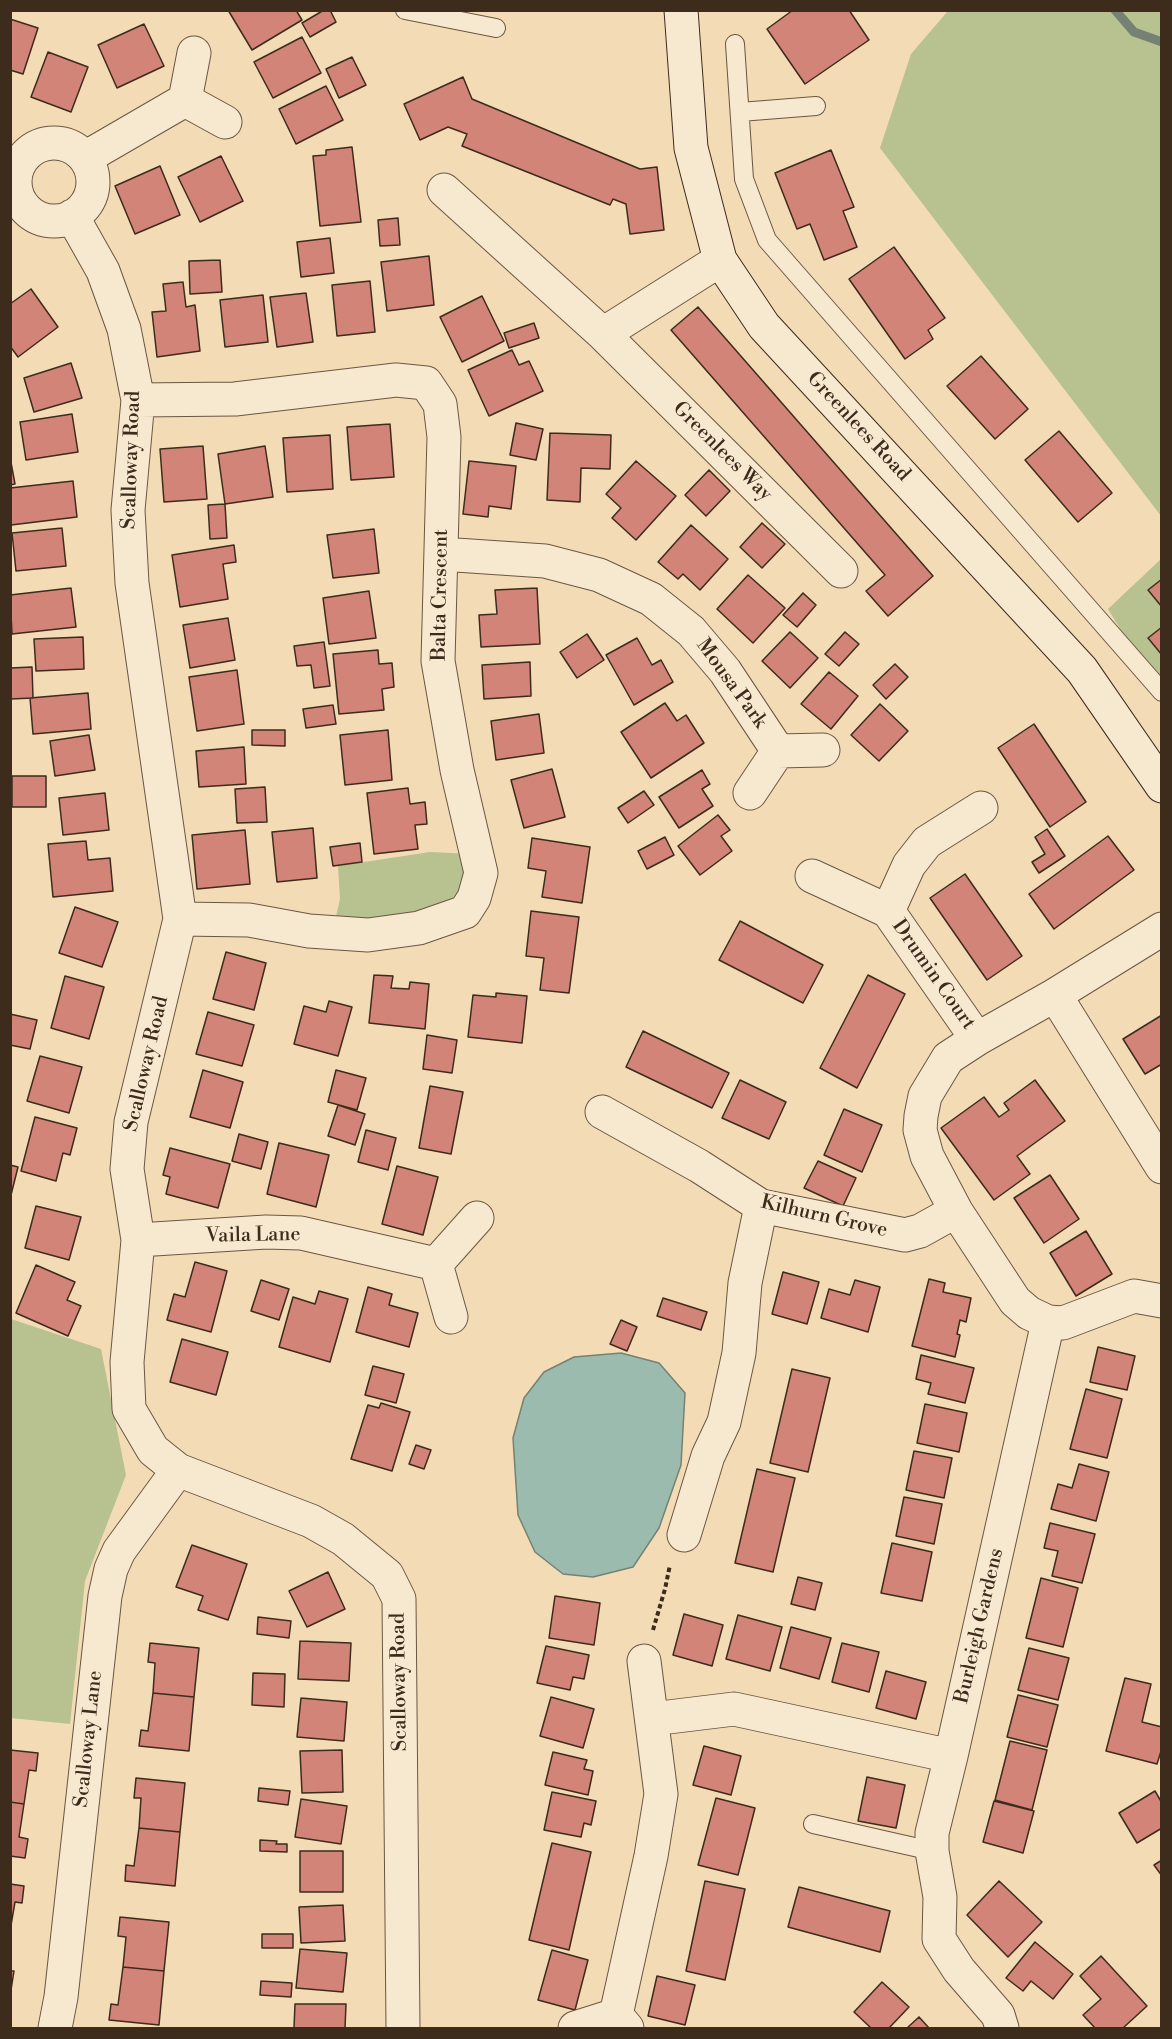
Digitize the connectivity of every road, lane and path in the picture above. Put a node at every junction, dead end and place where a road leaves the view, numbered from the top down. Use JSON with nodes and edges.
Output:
{"nodes":[{"id":1,"x":405,"y":10,"type":"edge"},
{"id":2,"x":681,"y":10,"type":"edge"},
{"id":3,"x":496,"y":28,"type":"dead end"},
{"id":4,"x":735,"y":44,"type":"dead end"},
{"id":5,"x":194,"y":53,"type":"dead end"},
{"id":6,"x":185,"y":100,"type":"junction"},
{"id":7,"x":816,"y":106,"type":"dead end"},
{"id":8,"x":740,"y":112,"type":"junction"},
{"id":9,"x":225,"y":122,"type":"dead end"},
{"id":10,"x":85,"y":158,"type":"junction"},
{"id":11,"x":15,"y":162,"type":"edge"},
{"id":12,"x":444,"y":190,"type":"dead end"},
{"id":13,"x":72,"y":216,"type":"junction"},
{"id":14,"x":720,"y":260,"type":"junction"},
{"id":15,"x":603,"y":334,"type":"junction"},
{"id":16,"x":138,"y":400,"type":"junction"},
{"id":17,"x":441,"y":554,"type":"junction"},
{"id":18,"x":841,"y":571,"type":"dead end"},
{"id":19,"x":1161,"y":692,"type":"edge"},
{"id":20,"x":824,"y":750,"type":"dead end"},
{"id":21,"x":778,"y":751,"type":"junction"},
{"id":22,"x":1161,"y":786,"type":"edge"},
{"id":23,"x":750,"y":793,"type":"dead end"},
{"id":24,"x":981,"y":807,"type":"dead end"},
{"id":25,"x":812,"y":876,"type":"dead end"},
{"id":26,"x":888,"y":911,"type":"junction"},
{"id":27,"x":180,"y":920,"type":"junction"},
{"id":28,"x":1161,"y":929,"type":"edge"},
{"id":29,"x":1055,"y":995,"type":"junction"},
{"id":30,"x":977,"y":1039,"type":"junction"},
{"id":31,"x":602,"y":1112,"type":"dead end"},
{"id":32,"x":1161,"y":1167,"type":"edge"},
{"id":33,"x":761,"y":1206,"type":"junction"},
{"id":34,"x":956,"y":1211,"type":"junction"},
{"id":35,"x":477,"y":1218,"type":"dead end"},
{"id":36,"x":138,"y":1240,"type":"junction"},
{"id":37,"x":436,"y":1264,"type":"junction"},
{"id":38,"x":1161,"y":1301,"type":"edge"},
{"id":39,"x":451,"y":1317,"type":"dead end"},
{"id":40,"x":1048,"y":1322,"type":"junction"},
{"id":41,"x":178,"y":1470,"type":"junction"},
{"id":42,"x":684,"y":1535,"type":"joint"},
{"id":43,"x":644,"y":1661,"type":"joint"},
{"id":44,"x":652,"y":1719,"type":"junction"},
{"id":45,"x":951,"y":1756,"type":"junction"},
{"id":46,"x":813,"y":1824,"type":"dead end"},
{"id":47,"x":932,"y":1851,"type":"junction"},
{"id":48,"x":622,"y":2022,"type":"edge"},
{"id":49,"x":55,"y":2028,"type":"edge"},
{"id":50,"x":403,"y":2028,"type":"edge"},
{"id":51,"x":575,"y":2028,"type":"edge"},
{"id":52,"x":1002,"y":2028,"type":"edge"}],
"edges":[{"from":1,"to":3,"type":"lane"},
{"from":2,"to":14,"type":"street","name":"Greenlees Road"},
{"from":4,"to":8,"type":"lane"},
{"from":5,"to":6,"type":"street"},
{"from":6,"to":9,"type":"street"},
{"from":6,"to":10,"type":"street"},
{"from":7,"to":8,"type":"lane"},
{"from":8,"to":19,"type":"lane"},
{"from":10,"to":11,"type":"street"},
{"from":10,"to":13,"type":"street"},
{"from":11,"to":13,"type":"street"},
{"from":12,"to":15,"type":"street","name":"Greenlees Way"},
{"from":13,"to":16,"type":"street","name":"Scalloway Road"},
{"from":14,"to":15,"type":"street"},
{"from":14,"to":22,"type":"street","name":"Greenlees Road"},
{"from":15,"to":18,"type":"street","name":"Greenlees Way"},
{"from":16,"to":17,"type":"street","name":"Balta Crescent"},
{"from":16,"to":27,"type":"street","name":"Scalloway Road"},
{"from":17,"to":21,"type":"street","name":"Mousa Park"},
{"from":17,"to":27,"type":"street","name":"Balta Crescent"},
{"from":20,"to":21,"type":"street"},
{"from":21,"to":23,"type":"street"},
{"from":24,"to":26,"type":"street","name":"Drumin Court"},
{"from":25,"to":26,"type":"street"},
{"from":26,"to":30,"type":"street","name":"Drumin Court"},
{"from":27,"to":36,"type":"street","name":"Scalloway Road"},
{"from":28,"to":29,"type":"street"},
{"from":29,"to":30,"type":"street"},
{"from":29,"to":32,"type":"street"},
{"from":30,"to":34,"type":"street"},
{"from":31,"to":33,"type":"street","name":"Kilhurn Grove"},
{"from":33,"to":34,"type":"street","name":"Kilhurn Grove"},
{"from":33,"to":42,"type":"street"},
{"from":34,"to":40,"type":"street"},
{"from":35,"to":37,"type":"street"},
{"from":36,"to":37,"type":"street","name":"Vaila Lane"},
{"from":36,"to":41,"type":"street","name":"Scalloway Road"},
{"from":37,"to":39,"type":"street"},
{"from":38,"to":40,"type":"street"},
{"from":40,"to":45,"type":"street","name":"Burleigh Gardens"},
{"from":41,"to":49,"type":"street","name":"Scalloway Lane"},
{"from":41,"to":50,"type":"street","name":"Scalloway Road"},
{"from":42,"to":43,"type":"path"},
{"from":43,"to":44,"type":"street"},
{"from":44,"to":45,"type":"street"},
{"from":44,"to":48,"type":"street"},
{"from":45,"to":47,"type":"street","name":"Burleigh Gardens"},
{"from":46,"to":47,"type":"lane"},
{"from":47,"to":52,"type":"street","name":"Burleigh Gardens"},
{"from":48,"to":51,"type":"street"}]}
